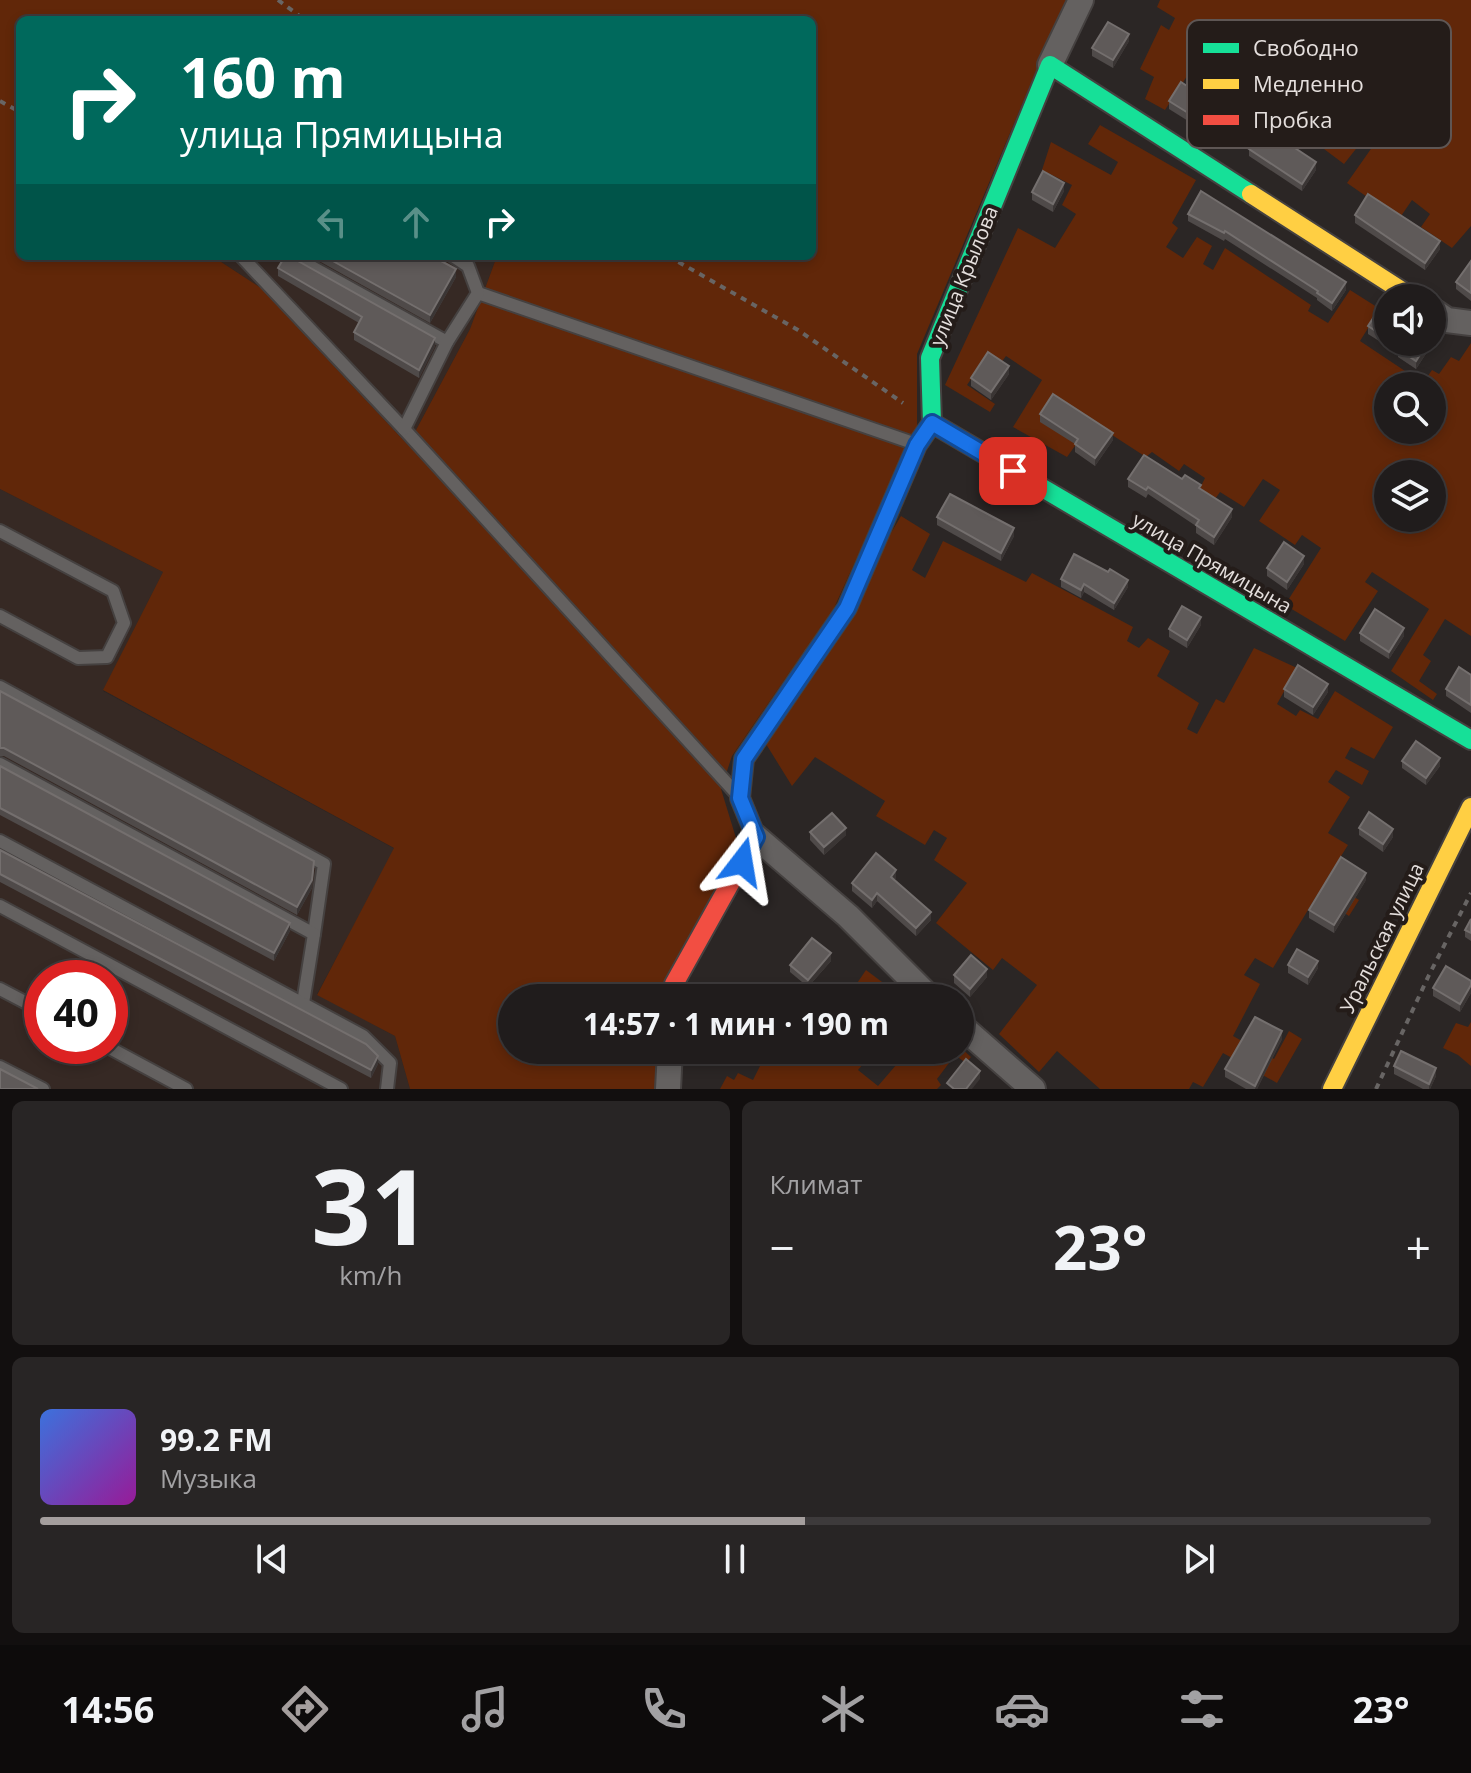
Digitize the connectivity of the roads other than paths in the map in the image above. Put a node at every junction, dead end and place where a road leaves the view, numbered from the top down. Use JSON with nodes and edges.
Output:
{"nodes":[{"id":1,"x":1081,"y":0,"type":"edge"},
{"id":2,"x":1050,"y":65,"type":"junction"},
{"id":3,"x":245,"y":260,"type":"edge"},
{"id":4,"x":299,"y":260,"type":"edge"},
{"id":5,"x":459,"y":260,"type":"edge"},
{"id":6,"x":1391,"y":284,"type":"edge"},
{"id":7,"x":478,"y":293,"type":"junction"},
{"id":8,"x":1446,"y":319,"type":"edge"},
{"id":9,"x":1471,"y":323,"type":"edge"},
{"id":10,"x":447,"y":342,"type":"junction"},
{"id":11,"x":932,"y":423,"type":"junction"},
{"id":12,"x":404,"y":429,"type":"junction"},
{"id":13,"x":917,"y":445,"type":"junction"},
{"id":14,"x":0,"y":531,"type":"edge"},
{"id":15,"x":0,"y":616,"type":"edge"},
{"id":16,"x":0,"y":687,"type":"edge"},
{"id":17,"x":1471,"y":740,"type":"edge"},
{"id":18,"x":0,"y":764,"type":"edge"},
{"id":19,"x":740,"y":798,"type":"junction"},
{"id":20,"x":1471,"y":807,"type":"edge"},
{"id":21,"x":756,"y":837,"type":"junction"},
{"id":22,"x":0,"y":841,"type":"edge"},
{"id":23,"x":0,"y":906,"type":"edge"},
{"id":24,"x":314,"y":934,"type":"junction"},
{"id":25,"x":674,"y":984,"type":"edge"},
{"id":26,"x":916,"y":984,"type":"edge"},
{"id":27,"x":0,"y":989,"type":"edge"},
{"id":28,"x":24,"y":1002,"type":"edge"},
{"id":29,"x":303,"y":1003,"type":"junction"},
{"id":30,"x":974,"y":1037,"type":"edge"},
{"id":31,"x":128,"y":1058,"type":"edge"},
{"id":32,"x":669,"y":1064,"type":"edge"},
{"id":33,"x":0,"y":1067,"type":"edge"},
{"id":34,"x":43,"y":1089,"type":"edge"},
{"id":35,"x":186,"y":1089,"type":"edge"},
{"id":36,"x":341,"y":1089,"type":"edge"},
{"id":37,"x":387,"y":1089,"type":"edge"},
{"id":38,"x":668,"y":1089,"type":"edge"},
{"id":39,"x":1033,"y":1089,"type":"edge"},
{"id":40,"x":1332,"y":1089,"type":"edge"}],
"edges":[{"from":1,"to":2,"type":"street","name":"улица Крылова"},
{"from":2,"to":6,"type":"street"},
{"from":2,"to":11,"type":"street","name":"улица Крылова"},
{"from":3,"to":12,"type":"lane"},
{"from":4,"to":10,"type":"lane"},
{"from":5,"to":7,"type":"lane"},
{"from":7,"to":10,"type":"lane"},
{"from":7,"to":13,"type":"lane"},
{"from":8,"to":9,"type":"street"},
{"from":10,"to":12,"type":"lane"},
{"from":11,"to":13,"type":"street"},
{"from":11,"to":17,"type":"street","name":"улица Прямицына"},
{"from":12,"to":19,"type":"lane"},
{"from":13,"to":19,"type":"street"},
{"from":14,"to":15,"type":"lane"},
{"from":16,"to":24,"type":"lane"},
{"from":18,"to":24,"type":"lane"},
{"from":19,"to":21,"type":"street"},
{"from":20,"to":40,"type":"street","name":"Уральская улица"},
{"from":21,"to":25,"type":"street"},
{"from":21,"to":26,"type":"street"},
{"from":22,"to":29,"type":"lane"},
{"from":23,"to":36,"type":"lane"},
{"from":24,"to":29,"type":"lane"},
{"from":27,"to":28,"type":"lane"},
{"from":29,"to":37,"type":"lane"},
{"from":30,"to":39,"type":"street"},
{"from":31,"to":35,"type":"lane"},
{"from":32,"to":38,"type":"street"},
{"from":33,"to":34,"type":"lane"}]}
